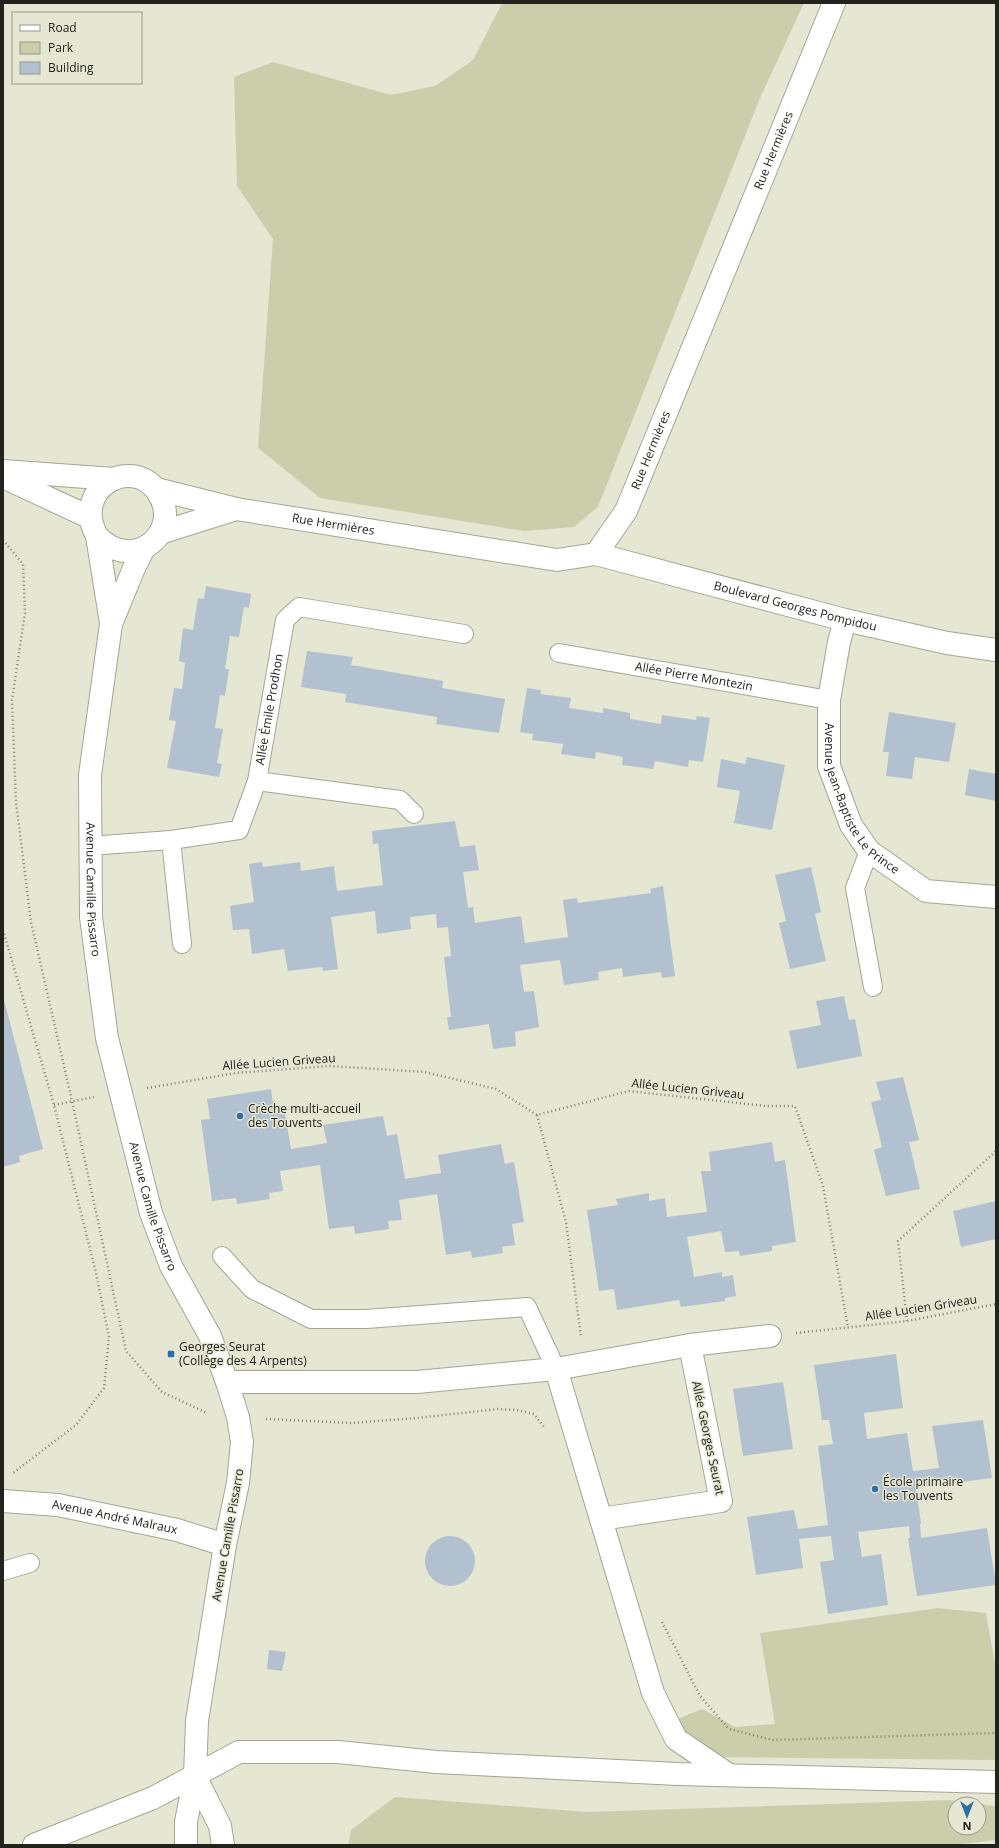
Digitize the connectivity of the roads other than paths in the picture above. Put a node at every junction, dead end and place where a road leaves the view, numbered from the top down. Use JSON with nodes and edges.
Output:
{"nodes":[{"id":1,"x":834,"y":3,"type":"edge"},
{"id":2,"x":3,"y":471,"type":"edge"},
{"id":3,"x":3,"y":477,"type":"edge"},
{"id":4,"x":114,"y":479,"type":"junction"},
{"id":5,"x":156,"y":489,"type":"junction"},
{"id":6,"x":236,"y":509,"type":"junction"},
{"id":7,"x":93,"y":526,"type":"junction"},
{"id":8,"x":152,"y":540,"type":"junction"},
{"id":9,"x":596,"y":554,"type":"junction"},
{"id":10,"x":845,"y":620,"type":"junction"},
{"id":11,"x":111,"y":624,"type":"junction"},
{"id":12,"x":464,"y":634,"type":"dead end"},
{"id":13,"x":996,"y":650,"type":"edge"},
{"id":14,"x":559,"y":653,"type":"dead end"},
{"id":15,"x":829,"y":700,"type":"junction"},
{"id":16,"x":257,"y":781,"type":"junction"},
{"id":17,"x":414,"y":814,"type":"dead end"},
{"id":18,"x":171,"y":840,"type":"junction"},
{"id":19,"x":89,"y":846,"type":"junction"},
{"id":20,"x":869,"y":851,"type":"junction"},
{"id":21,"x":996,"y":897,"type":"edge"},
{"id":22,"x":182,"y":944,"type":"dead end"},
{"id":23,"x":873,"y":987,"type":"dead end"},
{"id":24,"x":222,"y":1256,"type":"dead end"},
{"id":25,"x":770,"y":1336,"type":"road end"},
{"id":26,"x":690,"y":1345,"type":"junction"},
{"id":27,"x":556,"y":1369,"type":"junction"},
{"id":28,"x":227,"y":1382,"type":"junction"},
{"id":29,"x":3,"y":1502,"type":"edge"},
{"id":30,"x":601,"y":1519,"type":"junction"},
{"id":31,"x":225,"y":1545,"type":"junction"},
{"id":32,"x":30,"y":1563,"type":"dead end"},
{"id":33,"x":3,"y":1570,"type":"edge"},
{"id":34,"x":729,"y":1775,"type":"junction"},
{"id":35,"x":195,"y":1776,"type":"junction"},
{"id":36,"x":996,"y":1782,"type":"edge"},
{"id":37,"x":34,"y":1845,"type":"edge"},
{"id":38,"x":186,"y":1845,"type":"edge"},
{"id":39,"x":223,"y":1845,"type":"edge"}],
"edges":[{"from":1,"to":9,"type":"main road","name":"Rue Hermières"},
{"from":2,"to":4,"type":"main road"},
{"from":3,"to":7,"type":"main road"},
{"from":4,"to":5,"type":"main road"},
{"from":4,"to":7,"type":"main road"},
{"from":5,"to":6,"type":"main road","name":"Rue Hermières"},
{"from":5,"to":8,"type":"main road"},
{"from":6,"to":8,"type":"main road"},
{"from":6,"to":9,"type":"main road","name":"Rue Hermières"},
{"from":7,"to":8,"type":"main road"},
{"from":7,"to":11,"type":"main road","name":"Avenue Camille Pissarro"},
{"from":8,"to":11,"type":"main road","name":"Avenue Camille Pissarro"},
{"from":9,"to":10,"type":"main road","name":"Boulevard Georges Pompidou"},
{"from":10,"to":13,"type":"main road","name":"Boulevard Georges Pompidou"},
{"from":10,"to":15,"type":"main road","name":"Avenue Jean-Baptiste Le Prince"},
{"from":11,"to":19,"type":"main road","name":"Avenue Camille Pissarro"},
{"from":12,"to":16,"type":"lane","name":"Allée Émile Prodhon"},
{"from":14,"to":15,"type":"lane","name":"Allée Pierre Montezin"},
{"from":15,"to":20,"type":"main road","name":"Avenue Jean-Baptiste Le Prince"},
{"from":16,"to":17,"type":"lane"},
{"from":16,"to":18,"type":"lane","name":"Allée Émile Prodhon"},
{"from":18,"to":19,"type":"lane","name":"Allée Émile Prodhon"},
{"from":18,"to":22,"type":"lane"},
{"from":19,"to":28,"type":"main road","name":"Avenue Camille Pissarro"},
{"from":20,"to":21,"type":"main road","name":"Avenue Jean-Baptiste Le Prince"},
{"from":20,"to":23,"type":"lane"},
{"from":24,"to":27,"type":"lane"},
{"from":25,"to":26,"type":"main road"},
{"from":26,"to":27,"type":"main road"},
{"from":26,"to":30,"type":"main road","name":"Allée Georges Seurat"},
{"from":27,"to":28,"type":"main road"},
{"from":27,"to":30,"type":"main road"},
{"from":28,"to":31,"type":"main road","name":"Avenue Camille Pissarro"},
{"from":29,"to":31,"type":"main road","name":"Avenue André Malraux"},
{"from":30,"to":34,"type":"main road"},
{"from":31,"to":35,"type":"main road","name":"Avenue Camille Pissarro"},
{"from":32,"to":33,"type":"lane"},
{"from":34,"to":35,"type":"main road"},
{"from":34,"to":36,"type":"main road"},
{"from":35,"to":37,"type":"main road"},
{"from":35,"to":38,"type":"main road","name":"Avenue Camille Pissarro"},
{"from":35,"to":39,"type":"main road","name":"Avenue Camille Pissarro"}]}
